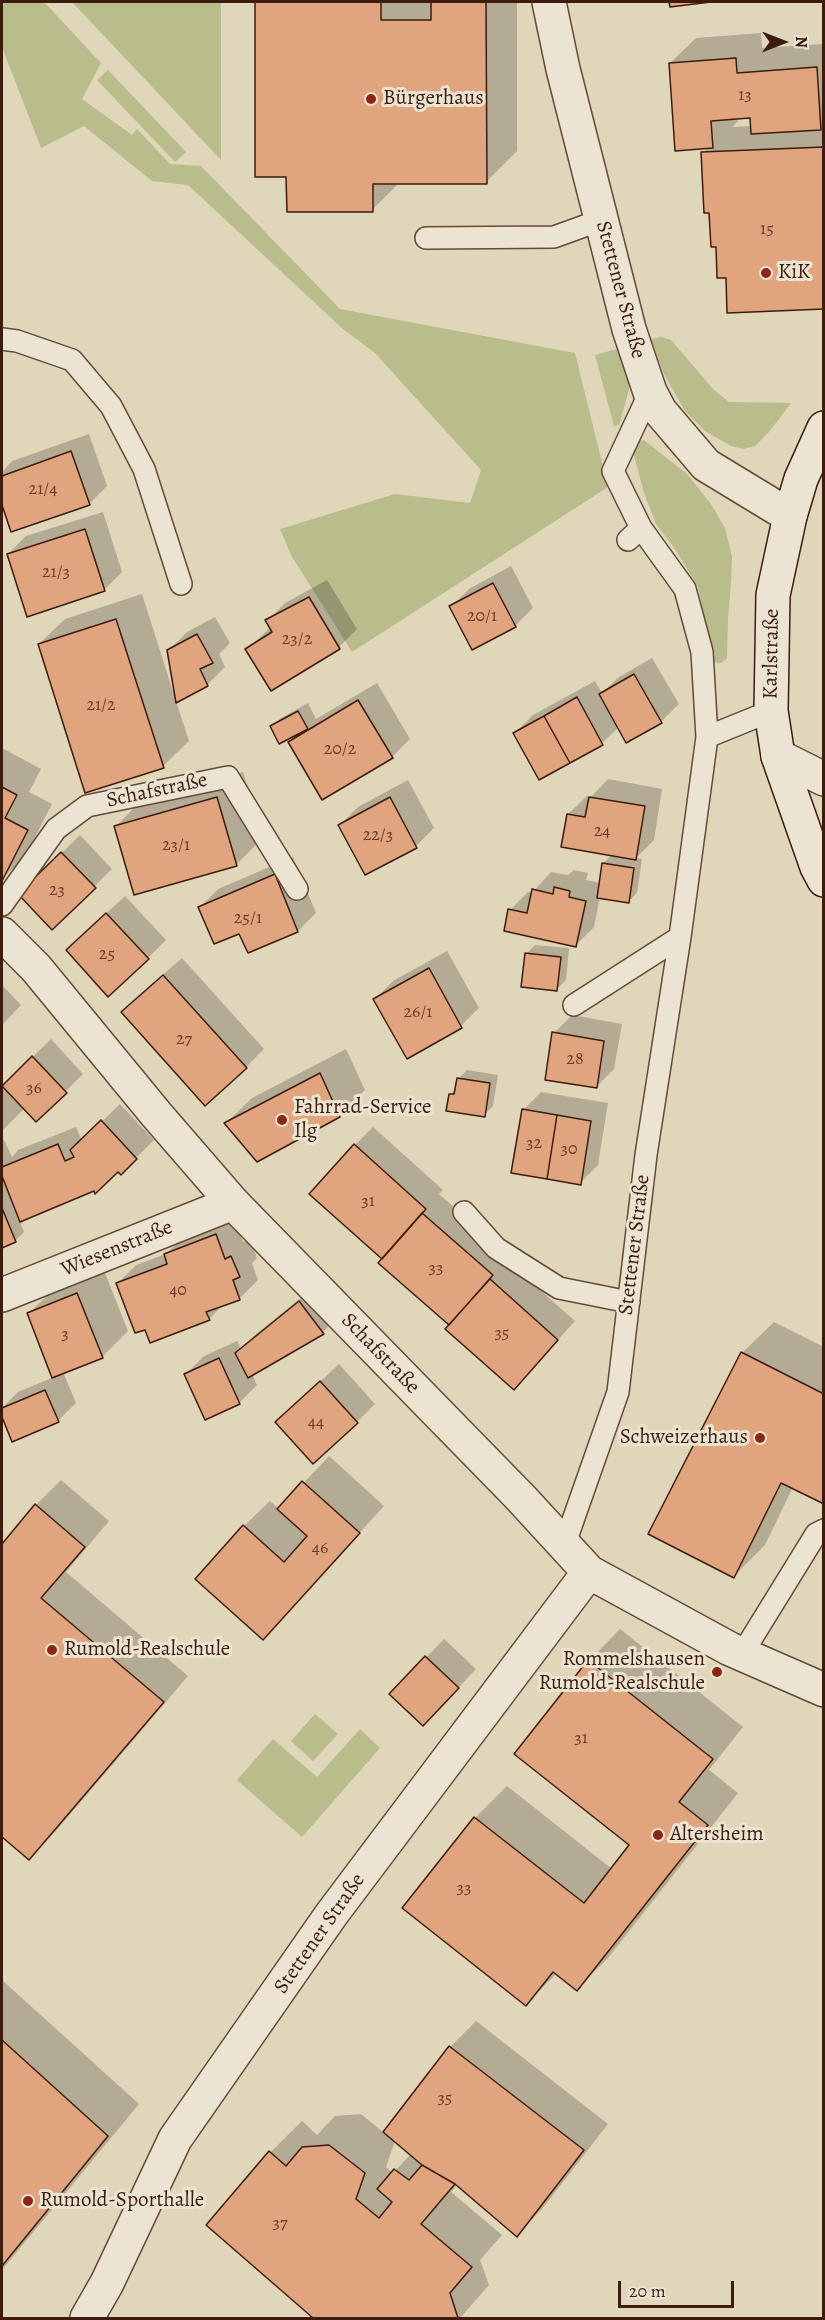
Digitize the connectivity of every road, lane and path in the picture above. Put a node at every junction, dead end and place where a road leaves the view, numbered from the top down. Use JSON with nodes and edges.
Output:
{"nodes":[{"id":1,"x":549,"y":2,"type":"edge"},
{"id":2,"x":601,"y":220,"type":"junction"},
{"id":3,"x":426,"y":238,"type":"dead end"},
{"id":4,"x":2,"y":339,"type":"edge"},
{"id":5,"x":650,"y":392,"type":"junction"},
{"id":6,"x":824,"y":428,"type":"edge"},
{"id":7,"x":790,"y":516,"type":"junction"},
{"id":8,"x":181,"y":584,"type":"dead end"},
{"id":9,"x":771,"y":711,"type":"junction"},
{"id":10,"x":707,"y":737,"type":"junction"},
{"id":11,"x":778,"y":756,"type":"junction"},
{"id":12,"x":824,"y":778,"type":"edge"},
{"id":13,"x":824,"y":880,"type":"edge"},
{"id":14,"x":297,"y":889,"type":"dead end"},
{"id":15,"x":2,"y":905,"type":"edge"},
{"id":16,"x":2,"y":934,"type":"edge"},
{"id":17,"x":680,"y":937,"type":"junction"},
{"id":18,"x":574,"y":1005,"type":"dead end"},
{"id":19,"x":233,"y":1203,"type":"junction"},
{"id":20,"x":464,"y":1212,"type":"dead end"},
{"id":21,"x":2,"y":1295,"type":"edge"},
{"id":22,"x":629,"y":1302,"type":"junction"},
{"id":23,"x":824,"y":1530,"type":"edge"},
{"id":24,"x":564,"y":1546,"type":"junction"},
{"id":25,"x":589,"y":1572,"type":"junction"},
{"id":26,"x":742,"y":1654,"type":"junction"},
{"id":27,"x":824,"y":1690,"type":"edge"},
{"id":28,"x":87,"y":2319,"type":"edge"}],
"edges":[{"from":1,"to":2,"type":"street","name":"Stettener Straße"},
{"from":2,"to":3,"type":"lane"},
{"from":2,"to":5,"type":"street","name":"Stettener Straße"},
{"from":4,"to":8,"type":"lane"},
{"from":5,"to":7,"type":"street","name":"Stettener Straße"},
{"from":5,"to":10,"type":"lane","name":"Stettener Straße"},
{"from":6,"to":7,"type":"street","name":"Karlstraße"},
{"from":7,"to":9,"type":"street","name":"Karlstraße"},
{"from":9,"to":10,"type":"lane"},
{"from":9,"to":11,"type":"street","name":"Karlstraße"},
{"from":10,"to":17,"type":"lane","name":"Stettener Straße"},
{"from":11,"to":12,"type":"street"},
{"from":11,"to":13,"type":"street","name":"Karlstraße"},
{"from":14,"to":15,"type":"lane","name":"Schafstraße"},
{"from":16,"to":19,"type":"street","name":"Schafstraße"},
{"from":17,"to":18,"type":"lane"},
{"from":17,"to":22,"type":"lane","name":"Stettener Straße"},
{"from":19,"to":21,"type":"street","name":"Wiesenstraße"},
{"from":19,"to":24,"type":"street","name":"Schafstraße"},
{"from":20,"to":22,"type":"lane"},
{"from":22,"to":24,"type":"lane","name":"Stettener Straße"},
{"from":23,"to":26,"type":"lane"},
{"from":24,"to":25,"type":"street","name":"Schafstraße"},
{"from":25,"to":26,"type":"street","name":"Schafstraße"},
{"from":25,"to":28,"type":"street","name":"Stettener Straße"},
{"from":26,"to":27,"type":"street","name":"Schafstraße"}]}
